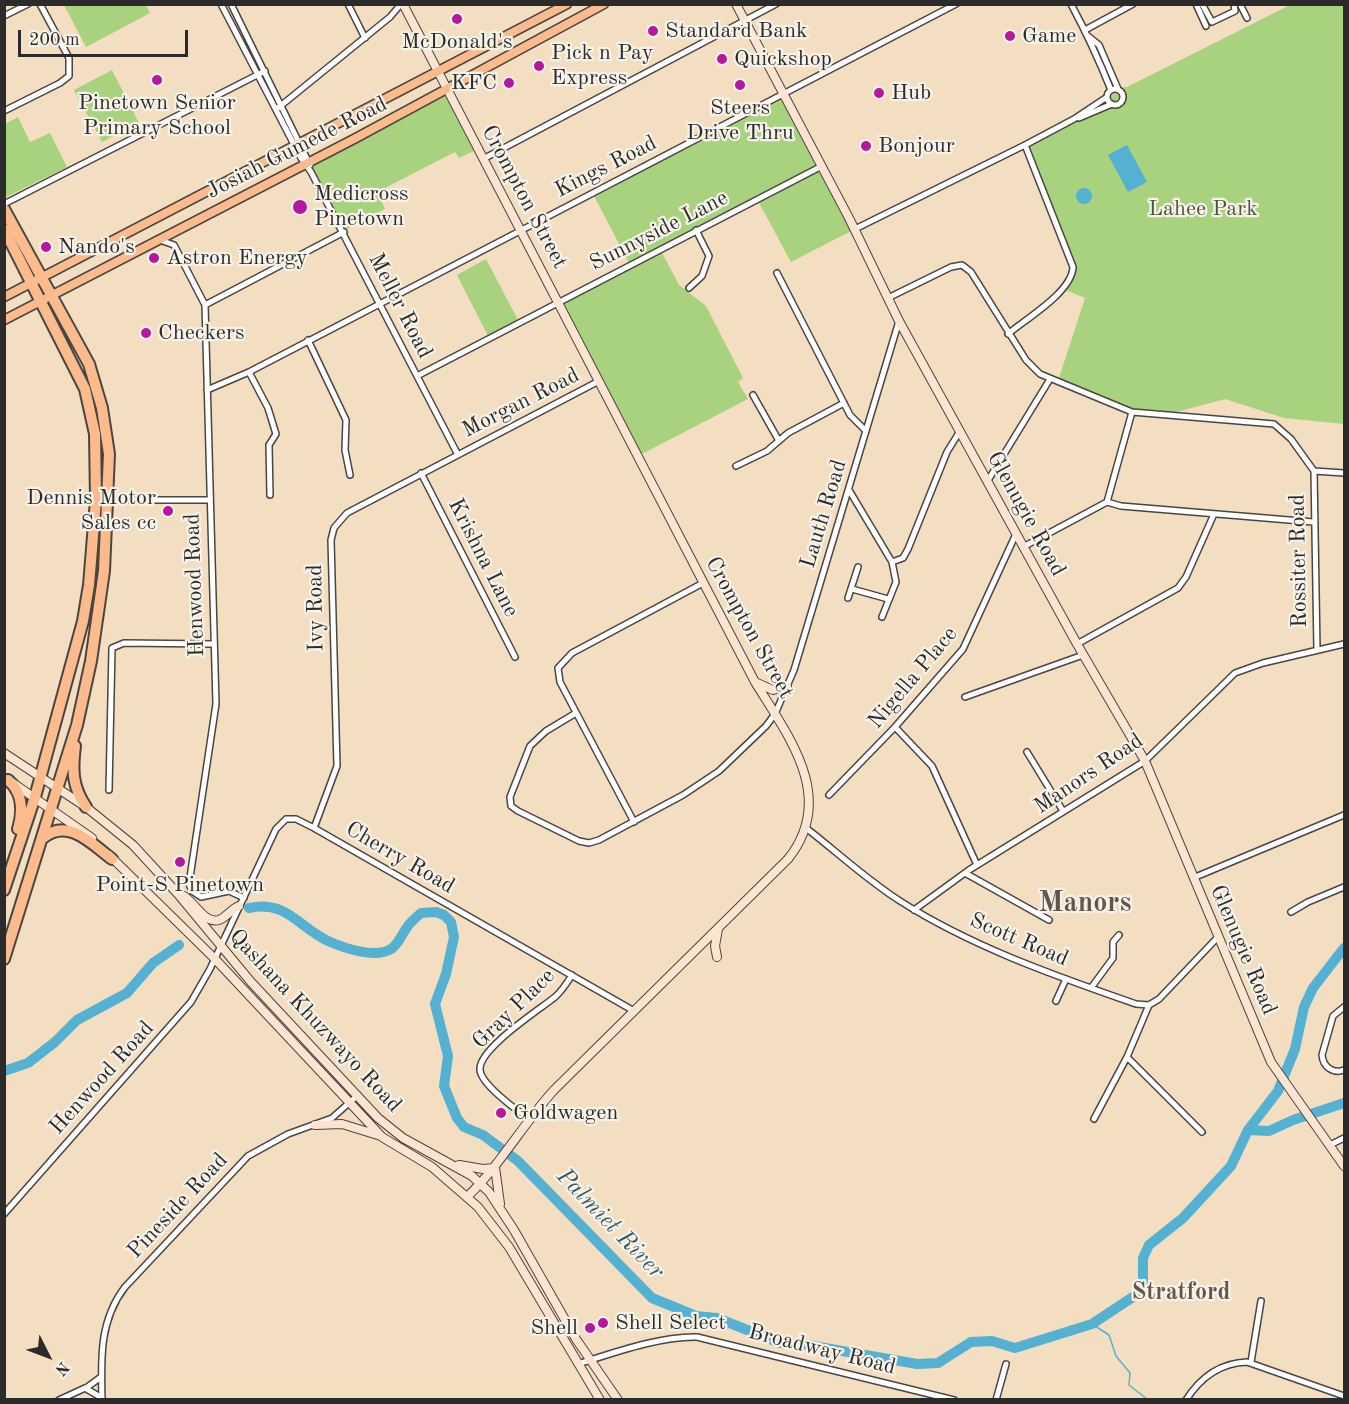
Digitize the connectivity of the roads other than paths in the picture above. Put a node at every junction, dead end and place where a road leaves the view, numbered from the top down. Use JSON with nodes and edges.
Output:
{"nodes":[{"id":1,"x":28,"y":4,"type":"edge"},
{"id":2,"x":40,"y":4,"type":"edge"},
{"id":3,"x":221,"y":4,"type":"edge"},
{"id":4,"x":231,"y":4,"type":"edge"},
{"id":5,"x":348,"y":4,"type":"edge"},
{"id":6,"x":402,"y":4,"type":"edge"},
{"id":7,"x":567,"y":4,"type":"edge"},
{"id":8,"x":604,"y":4,"type":"edge"},
{"id":9,"x":736,"y":4,"type":"edge"},
{"id":10,"x":776,"y":4,"type":"edge"},
{"id":11,"x":956,"y":4,"type":"edge"},
{"id":12,"x":1071,"y":4,"type":"edge"},
{"id":13,"x":1132,"y":4,"type":"edge"},
{"id":14,"x":1196,"y":4,"type":"edge"},
{"id":15,"x":1202,"y":4,"type":"edge"},
{"id":16,"x":1234,"y":4,"type":"edge"},
{"id":17,"x":1240,"y":4,"type":"edge"},
{"id":18,"x":4,"y":16,"type":"edge"},
{"id":19,"x":1247,"y":18,"type":"dead end"},
{"id":20,"x":745,"y":21,"type":"junction"},
{"id":21,"x":1206,"y":26,"type":"dead end"},
{"id":22,"x":1084,"y":30,"type":"junction"},
{"id":23,"x":364,"y":38,"type":"junction"},
{"id":24,"x":265,"y":71,"type":"junction"},
{"id":25,"x":438,"y":71,"type":"junction"},
{"id":26,"x":257,"y":74,"type":"junction"},
{"id":27,"x":1114,"y":89,"type":"junction"},
{"id":28,"x":447,"y":90,"type":"junction"},
{"id":29,"x":783,"y":93,"type":"junction"},
{"id":30,"x":1107,"y":97,"type":"junction"},
{"id":31,"x":1112,"y":104,"type":"junction"},
{"id":32,"x":278,"y":108,"type":"junction"},
{"id":33,"x":4,"y":111,"type":"edge"},
{"id":34,"x":1074,"y":119,"type":"junction"},
{"id":35,"x":297,"y":143,"type":"junction"},
{"id":36,"x":1025,"y":145,"type":"junction"},
{"id":37,"x":483,"y":159,"type":"junction"},
{"id":38,"x":307,"y":163,"type":"junction"},
{"id":39,"x":820,"y":166,"type":"junction"},
{"id":40,"x":4,"y":204,"type":"edge"},
{"id":41,"x":4,"y":209,"type":"edge"},
{"id":42,"x":4,"y":229,"type":"edge"},
{"id":43,"x":696,"y":230,"type":"junction"},
{"id":44,"x":855,"y":230,"type":"junction"},
{"id":45,"x":521,"y":231,"type":"junction"},
{"id":46,"x":344,"y":232,"type":"junction"},
{"id":47,"x":156,"y":240,"type":"junction"},
{"id":48,"x":777,"y":273,"type":"dead end"},
{"id":49,"x":43,"y":277,"type":"junction"},
{"id":50,"x":32,"y":283,"type":"junction"},
{"id":51,"x":689,"y":288,"type":"dead end"},
{"id":52,"x":54,"y":295,"type":"junction"},
{"id":53,"x":4,"y":297,"type":"edge"},
{"id":54,"x":888,"y":298,"type":"junction"},
{"id":55,"x":41,"y":302,"type":"junction"},
{"id":56,"x":380,"y":302,"type":"junction"},
{"id":57,"x":558,"y":302,"type":"junction"},
{"id":58,"x":205,"y":305,"type":"junction"},
{"id":59,"x":4,"y":320,"type":"edge"},
{"id":60,"x":899,"y":321,"type":"junction"},
{"id":61,"x":1008,"y":334,"type":"junction"},
{"id":62,"x":308,"y":340,"type":"junction"},
{"id":63,"x":249,"y":372,"type":"junction"},
{"id":64,"x":417,"y":376,"type":"junction"},
{"id":65,"x":1050,"y":379,"type":"junction"},
{"id":66,"x":599,"y":381,"type":"junction"},
{"id":67,"x":207,"y":390,"type":"junction"},
{"id":68,"x":753,"y":395,"type":"dead end"},
{"id":69,"x":844,"y":403,"type":"junction"},
{"id":70,"x":1132,"y":411,"type":"junction"},
{"id":71,"x":866,"y":431,"type":"junction"},
{"id":72,"x":960,"y":431,"type":"junction"},
{"id":73,"x":779,"y":441,"type":"junction"},
{"id":74,"x":458,"y":455,"type":"junction"},
{"id":75,"x":736,"y":466,"type":"dead end"},
{"id":76,"x":1314,"y":471,"type":"junction"},
{"id":77,"x":421,"y":473,"type":"junction"},
{"id":78,"x":1344,"y":473,"type":"edge"},
{"id":79,"x":350,"y":475,"type":"dead end"},
{"id":80,"x":987,"y":482,"type":"junction"},
{"id":81,"x":849,"y":490,"type":"junction"},
{"id":82,"x":270,"y":495,"type":"dead end"},
{"id":83,"x":96,"y":500,"type":"junction"},
{"id":84,"x":108,"y":500,"type":"junction"},
{"id":85,"x":209,"y":500,"type":"junction"},
{"id":86,"x":1107,"y":502,"type":"junction"},
{"id":87,"x":1214,"y":514,"type":"junction"},
{"id":88,"x":1313,"y":522,"type":"junction"},
{"id":89,"x":1016,"y":534,"type":"junction"},
{"id":90,"x":1023,"y":547,"type":"junction"},
{"id":91,"x":892,"y":562,"type":"junction"},
{"id":92,"x":858,"y":567,"type":"dead end"},
{"id":93,"x":703,"y":583,"type":"junction"},
{"id":94,"x":852,"y":589,"type":"junction"},
{"id":95,"x":848,"y":598,"type":"dead end"},
{"id":96,"x":888,"y":599,"type":"junction"},
{"id":97,"x":882,"y":616,"type":"dead end"},
{"id":98,"x":213,"y":644,"type":"junction"},
{"id":99,"x":1077,"y":644,"type":"junction"},
{"id":100,"x":1344,"y":644,"type":"edge"},
{"id":101,"x":1317,"y":650,"type":"junction"},
{"id":102,"x":1083,"y":655,"type":"junction"},
{"id":103,"x":515,"y":657,"type":"dead end"},
{"id":104,"x":755,"y":682,"type":"junction"},
{"id":105,"x":787,"y":686,"type":"junction"},
{"id":106,"x":965,"y":698,"type":"dead end"},
{"id":107,"x":576,"y":714,"type":"junction"},
{"id":108,"x":775,"y":714,"type":"junction"},
{"id":109,"x":77,"y":725,"type":"junction"},
{"id":110,"x":895,"y":727,"type":"junction"},
{"id":111,"x":1027,"y":752,"type":"dead end"},
{"id":112,"x":4,"y":753,"type":"edge"},
{"id":113,"x":1145,"y":761,"type":"junction"},
{"id":114,"x":40,"y":777,"type":"junction"},
{"id":115,"x":6,"y":779,"type":"edge"},
{"id":116,"x":57,"y":787,"type":"junction"},
{"id":117,"x":109,"y":790,"type":"dead end"},
{"id":118,"x":829,"y":795,"type":"dead end"},
{"id":119,"x":35,"y":797,"type":"junction"},
{"id":120,"x":87,"y":807,"type":"junction"},
{"id":121,"x":51,"y":809,"type":"junction"},
{"id":122,"x":1063,"y":811,"type":"junction"},
{"id":123,"x":1344,"y":815,"type":"edge"},
{"id":124,"x":633,"y":822,"type":"junction"},
{"id":125,"x":314,"y":828,"type":"junction"},
{"id":126,"x":806,"y":828,"type":"junction"},
{"id":127,"x":43,"y":838,"type":"junction"},
{"id":128,"x":112,"y":859,"type":"junction"},
{"id":129,"x":977,"y":865,"type":"junction"},
{"id":130,"x":966,"y":873,"type":"junction"},
{"id":131,"x":1193,"y":878,"type":"junction"},
{"id":132,"x":1344,"y":887,"type":"edge"},
{"id":133,"x":5,"y":889,"type":"edge"},
{"id":134,"x":178,"y":894,"type":"junction"},
{"id":135,"x":241,"y":902,"type":"junction"},
{"id":136,"x":914,"y":910,"type":"junction"},
{"id":137,"x":1292,"y":912,"type":"dead end"},
{"id":138,"x":1049,"y":920,"type":"dead end"},
{"id":139,"x":719,"y":928,"type":"junction"},
{"id":140,"x":1119,"y":935,"type":"dead end"},
{"id":141,"x":1218,"y":937,"type":"junction"},
{"id":142,"x":220,"y":945,"type":"junction"},
{"id":143,"x":717,"y":957,"type":"dead end"},
{"id":144,"x":214,"y":958,"type":"junction"},
{"id":145,"x":4,"y":959,"type":"edge"},
{"id":146,"x":572,"y":975,"type":"junction"},
{"id":147,"x":1066,"y":979,"type":"junction"},
{"id":148,"x":1091,"y":988,"type":"junction"},
{"id":149,"x":1056,"y":1000,"type":"dead end"},
{"id":150,"x":1149,"y":1005,"type":"junction"},
{"id":151,"x":1344,"y":1007,"type":"edge"},
{"id":152,"x":634,"y":1011,"type":"junction"},
{"id":153,"x":1127,"y":1057,"type":"junction"},
{"id":154,"x":1344,"y":1070,"type":"edge"},
{"id":155,"x":358,"y":1095,"type":"junction"},
{"id":156,"x":351,"y":1103,"type":"junction"},
{"id":157,"x":529,"y":1118,"type":"junction"},
{"id":158,"x":1094,"y":1119,"type":"dead end"},
{"id":159,"x":315,"y":1125,"type":"junction"},
{"id":160,"x":1202,"y":1132,"type":"dead end"},
{"id":161,"x":382,"y":1137,"type":"junction"},
{"id":162,"x":1344,"y":1138,"type":"edge"},
{"id":163,"x":1330,"y":1145,"type":"junction"},
{"id":164,"x":453,"y":1164,"type":"junction"},
{"id":165,"x":1344,"y":1166,"type":"edge"},
{"id":166,"x":495,"y":1167,"type":"junction"},
{"id":167,"x":480,"y":1184,"type":"junction"},
{"id":168,"x":468,"y":1196,"type":"junction"},
{"id":169,"x":500,"y":1206,"type":"junction"},
{"id":170,"x":4,"y":1214,"type":"edge"},
{"id":171,"x":1261,"y":1301,"type":"dead end"},
{"id":172,"x":590,"y":1360,"type":"junction"},
{"id":173,"x":1251,"y":1362,"type":"junction"},
{"id":174,"x":578,"y":1364,"type":"junction"},
{"id":175,"x":1005,"y":1364,"type":"dead end"},
{"id":176,"x":101,"y":1377,"type":"junction"},
{"id":177,"x":85,"y":1388,"type":"junction"},
{"id":178,"x":1344,"y":1396,"type":"edge"},
{"id":179,"x":102,"y":1399,"type":"edge"},
{"id":180,"x":60,"y":1400,"type":"edge"},
{"id":181,"x":600,"y":1400,"type":"edge"},
{"id":182,"x":618,"y":1400,"type":"edge"},
{"id":183,"x":954,"y":1400,"type":"edge"},
{"id":184,"x":996,"y":1400,"type":"edge"},
{"id":185,"x":1186,"y":1400,"type":"edge"}],
"edges":[{"from":1,"to":18,"type":"street"},
{"from":2,"to":33,"type":"street"},
{"from":3,"to":26,"type":"street"},
{"from":4,"to":24,"type":"street"},
{"from":5,"to":23,"type":"street"},
{"from":6,"to":23,"type":"street"},
{"from":6,"to":25,"type":"street","name":"Crompton Street"},
{"from":7,"to":25,"type":"main road","name":"Josiah Gumede Road"},
{"from":8,"to":28,"type":"main road","name":"Josiah Gumede Road"},
{"from":9,"to":20,"type":"street","name":"Glenugie Road"},
{"from":10,"to":20,"type":"street"},
{"from":11,"to":29,"type":"street","name":"Kings Road"},
{"from":12,"to":22,"type":"street"},
{"from":13,"to":22,"type":"street"},
{"from":14,"to":21,"type":"street"},
{"from":15,"to":16,"type":"street"},
{"from":17,"to":19,"type":"street"},
{"from":20,"to":29,"type":"street","name":"Glenugie Road"},
{"from":20,"to":37,"type":"street"},
{"from":22,"to":27,"type":"street"},
{"from":23,"to":32,"type":"street"},
{"from":24,"to":26,"type":"street"},
{"from":24,"to":32,"type":"street"},
{"from":25,"to":28,"type":"street","name":"Crompton Street"},
{"from":25,"to":35,"type":"main road","name":"Josiah Gumede Road"},
{"from":26,"to":32,"type":"street"},
{"from":26,"to":40,"type":"street"},
{"from":27,"to":30,"type":"street"},
{"from":27,"to":31,"type":"street"},
{"from":28,"to":37,"type":"street","name":"Crompton Street"},
{"from":28,"to":38,"type":"main road","name":"Josiah Gumede Road"},
{"from":29,"to":39,"type":"street","name":"Glenugie Road"},
{"from":29,"to":45,"type":"street","name":"Kings Road"},
{"from":30,"to":31,"type":"street"},
{"from":30,"to":34,"type":"street"},
{"from":31,"to":34,"type":"street"},
{"from":32,"to":35,"type":"street","name":"Meller Road"},
{"from":34,"to":36,"type":"street"},
{"from":35,"to":38,"type":"street","name":"Meller Road"},
{"from":35,"to":49,"type":"main road","name":"Josiah Gumede Road"},
{"from":36,"to":44,"type":"street"},
{"from":36,"to":61,"type":"street"},
{"from":37,"to":45,"type":"street","name":"Crompton Street"},
{"from":38,"to":46,"type":"street","name":"Meller Road"},
{"from":38,"to":47,"type":"main road","name":"Josiah Gumede Road"},
{"from":39,"to":43,"type":"street","name":"Sunnyside Lane"},
{"from":39,"to":44,"type":"street","name":"Glenugie Road"},
{"from":41,"to":49,"type":"highway"},
{"from":42,"to":50,"type":"highway"},
{"from":43,"to":51,"type":"street"},
{"from":43,"to":57,"type":"street","name":"Sunnyside Lane"},
{"from":44,"to":54,"type":"street","name":"Glenugie Road"},
{"from":45,"to":56,"type":"street","name":"Kings Road"},
{"from":45,"to":57,"type":"street","name":"Crompton Street"},
{"from":46,"to":56,"type":"street","name":"Meller Road"},
{"from":46,"to":58,"type":"street"},
{"from":47,"to":52,"type":"main road","name":"Josiah Gumede Road"},
{"from":47,"to":58,"type":"street","name":"Henwood Road"},
{"from":48,"to":69,"type":"street"},
{"from":49,"to":50,"type":"main road","name":"Josiah Gumede Road"},
{"from":49,"to":52,"type":"highway"},
{"from":50,"to":53,"type":"main road","name":"Josiah Gumede Road"},
{"from":50,"to":55,"type":"highway"},
{"from":52,"to":55,"type":"main road","name":"Josiah Gumede Road"},
{"from":52,"to":84,"type":"highway"},
{"from":54,"to":60,"type":"street","name":"Glenugie Road"},
{"from":54,"to":61,"type":"street"},
{"from":55,"to":59,"type":"main road","name":"Josiah Gumede Road"},
{"from":55,"to":83,"type":"highway"},
{"from":56,"to":62,"type":"street","name":"Kings Road"},
{"from":56,"to":64,"type":"street","name":"Meller Road"},
{"from":57,"to":64,"type":"street","name":"Sunnyside Lane"},
{"from":57,"to":66,"type":"street","name":"Crompton Street"},
{"from":58,"to":67,"type":"street","name":"Henwood Road"},
{"from":60,"to":71,"type":"street","name":"Lauth Road"},
{"from":60,"to":72,"type":"street","name":"Glenugie Road"},
{"from":61,"to":65,"type":"street"},
{"from":62,"to":63,"type":"street","name":"Kings Road"},
{"from":62,"to":79,"type":"street"},
{"from":63,"to":67,"type":"street","name":"Kings Road"},
{"from":63,"to":82,"type":"street"},
{"from":64,"to":74,"type":"street","name":"Meller Road"},
{"from":65,"to":70,"type":"street"},
{"from":65,"to":80,"type":"street"},
{"from":66,"to":74,"type":"street","name":"Morgan Road"},
{"from":66,"to":93,"type":"street","name":"Crompton Street"},
{"from":67,"to":85,"type":"street","name":"Henwood Road"},
{"from":68,"to":73,"type":"street"},
{"from":69,"to":71,"type":"street"},
{"from":69,"to":73,"type":"street"},
{"from":70,"to":76,"type":"street"},
{"from":70,"to":86,"type":"street"},
{"from":71,"to":81,"type":"street","name":"Lauth Road"},
{"from":72,"to":80,"type":"street","name":"Glenugie Road"},
{"from":72,"to":91,"type":"street"},
{"from":73,"to":75,"type":"street"},
{"from":74,"to":77,"type":"street","name":"Ivy Road"},
{"from":76,"to":78,"type":"street"},
{"from":76,"to":88,"type":"street","name":"Rossiter Road"},
{"from":77,"to":103,"type":"street","name":"Krishna Lane"},
{"from":77,"to":125,"type":"street","name":"Ivy Road"},
{"from":80,"to":89,"type":"street","name":"Glenugie Road"},
{"from":81,"to":91,"type":"street"},
{"from":81,"to":105,"type":"street","name":"Lauth Road"},
{"from":83,"to":84,"type":"street"},
{"from":83,"to":114,"type":"highway"},
{"from":84,"to":85,"type":"street"},
{"from":84,"to":109,"type":"highway"},
{"from":85,"to":98,"type":"street","name":"Henwood Road"},
{"from":86,"to":87,"type":"street"},
{"from":86,"to":90,"type":"street"},
{"from":87,"to":88,"type":"street"},
{"from":87,"to":99,"type":"street"},
{"from":88,"to":101,"type":"street","name":"Rossiter Road"},
{"from":89,"to":90,"type":"street","name":"Glenugie Road"},
{"from":89,"to":110,"type":"street","name":"Nigella Place"},
{"from":90,"to":99,"type":"street","name":"Glenugie Road"},
{"from":91,"to":96,"type":"street"},
{"from":92,"to":94,"type":"street"},
{"from":93,"to":104,"type":"street","name":"Crompton Street"},
{"from":93,"to":107,"type":"street"},
{"from":94,"to":95,"type":"street"},
{"from":94,"to":96,"type":"street"},
{"from":96,"to":97,"type":"street"},
{"from":98,"to":117,"type":"street"},
{"from":98,"to":135,"type":"street","name":"Henwood Road"},
{"from":99,"to":102,"type":"street","name":"Glenugie Road"},
{"from":100,"to":101,"type":"street","name":"Manors Road"},
{"from":101,"to":113,"type":"street","name":"Manors Road"},
{"from":102,"to":106,"type":"street"},
{"from":102,"to":113,"type":"street","name":"Glenugie Road"},
{"from":104,"to":105,"type":"street"},
{"from":104,"to":108,"type":"street","name":"Crompton Street"},
{"from":105,"to":108,"type":"street","name":"Lauth Road"},
{"from":107,"to":124,"type":"street"},
{"from":107,"to":124,"type":"street","name":"Lauth Road"},
{"from":108,"to":124,"type":"street","name":"Lauth Road"},
{"from":108,"to":126,"type":"street","name":"Crompton Street"},
{"from":109,"to":116,"type":"highway"},
{"from":109,"to":120,"type":"highway"},
{"from":110,"to":118,"type":"street","name":"Nigella Place"},
{"from":110,"to":129,"type":"street"},
{"from":111,"to":122,"type":"street"},
{"from":112,"to":114,"type":"street","name":"Qashana Khuzwayo Road"},
{"from":113,"to":122,"type":"street","name":"Manors Road"},
{"from":113,"to":131,"type":"street","name":"Glenugie Road"},
{"from":114,"to":116,"type":"street","name":"Qashana Khuzwayo Road"},
{"from":114,"to":119,"type":"highway"},
{"from":115,"to":119,"type":"street","name":"Qashana Khuzwayo Road"},
{"from":115,"to":133,"type":"highway"},
{"from":116,"to":120,"type":"street","name":"Qashana Khuzwayo Road"},
{"from":116,"to":121,"type":"highway"},
{"from":119,"to":121,"type":"street","name":"Qashana Khuzwayo Road"},
{"from":119,"to":133,"type":"highway"},
{"from":120,"to":134,"type":"street","name":"Qashana Khuzwayo Road"},
{"from":121,"to":127,"type":"highway"},
{"from":121,"to":128,"type":"street","name":"Qashana Khuzwayo Road"},
{"from":122,"to":129,"type":"street","name":"Manors Road"},
{"from":123,"to":131,"type":"street"},
{"from":125,"to":135,"type":"street","name":"Cherry Road"},
{"from":125,"to":146,"type":"street","name":"Cherry Road"},
{"from":126,"to":136,"type":"street","name":"Scott Road"},
{"from":126,"to":139,"type":"street","name":"Crompton Street"},
{"from":127,"to":128,"type":"highway"},
{"from":127,"to":145,"type":"highway"},
{"from":128,"to":144,"type":"street","name":"Qashana Khuzwayo Road"},
{"from":129,"to":130,"type":"street","name":"Manors Road"},
{"from":130,"to":136,"type":"street","name":"Manors Road"},
{"from":130,"to":138,"type":"street"},
{"from":131,"to":141,"type":"street","name":"Glenugie Road"},
{"from":132,"to":137,"type":"street"},
{"from":134,"to":135,"type":"street"},
{"from":134,"to":142,"type":"street","name":"Qashana Khuzwayo Road"},
{"from":135,"to":142,"type":"street","name":"Cherry Road"},
{"from":136,"to":147,"type":"street","name":"Scott Road"},
{"from":139,"to":143,"type":"street"},
{"from":139,"to":152,"type":"street","name":"Crompton Street"},
{"from":140,"to":148,"type":"street"},
{"from":141,"to":150,"type":"street"},
{"from":141,"to":163,"type":"street","name":"Glenugie Road"},
{"from":142,"to":144,"type":"street","name":"Cherry Road"},
{"from":142,"to":155,"type":"street","name":"Qashana Khuzwayo Road"},
{"from":144,"to":156,"type":"street","name":"Qashana Khuzwayo Road"},
{"from":144,"to":170,"type":"street","name":"Henwood Road"},
{"from":146,"to":152,"type":"street","name":"Cherry Road"},
{"from":146,"to":157,"type":"street","name":"Gray Place"},
{"from":147,"to":148,"type":"street","name":"Scott Road"},
{"from":147,"to":149,"type":"street"},
{"from":148,"to":150,"type":"street","name":"Scott Road"},
{"from":150,"to":153,"type":"street"},
{"from":151,"to":154,"type":"street"},
{"from":152,"to":157,"type":"street","name":"Crompton Street"},
{"from":153,"to":158,"type":"street"},
{"from":153,"to":160,"type":"street"},
{"from":155,"to":156,"type":"street","name":"Pineside Road"},
{"from":155,"to":164,"type":"street","name":"Qashana Khuzwayo Road"},
{"from":156,"to":159,"type":"street","name":"Pineside Road"},
{"from":156,"to":161,"type":"street","name":"Qashana Khuzwayo Road"},
{"from":157,"to":166,"type":"street","name":"Crompton Street"},
{"from":159,"to":161,"type":"street"},
{"from":159,"to":176,"type":"street","name":"Pineside Road"},
{"from":161,"to":168,"type":"street","name":"Qashana Khuzwayo Road"},
{"from":162,"to":163,"type":"street"},
{"from":163,"to":165,"type":"street","name":"Glenugie Road"},
{"from":164,"to":166,"type":"street"},
{"from":164,"to":167,"type":"street","name":"Qashana Khuzwayo Road"},
{"from":166,"to":167,"type":"street","name":"Crompton Street"},
{"from":166,"to":169,"type":"street"},
{"from":167,"to":168,"type":"street","name":"Crompton Street"},
{"from":167,"to":169,"type":"street","name":"Qashana Khuzwayo Road"},
{"from":168,"to":174,"type":"street","name":"Qashana Khuzwayo Road"},
{"from":169,"to":172,"type":"street","name":"Qashana Khuzwayo Road"},
{"from":171,"to":173,"type":"street"},
{"from":172,"to":174,"type":"street","name":"Broadway Road"},
{"from":172,"to":182,"type":"street","name":"Qashana Khuzwayo Road"},
{"from":172,"to":183,"type":"street","name":"Broadway Road"},
{"from":173,"to":178,"type":"street"},
{"from":173,"to":185,"type":"street"},
{"from":174,"to":181,"type":"street","name":"Qashana Khuzwayo Road"},
{"from":175,"to":184,"type":"street"},
{"from":176,"to":177,"type":"street"},
{"from":176,"to":179,"type":"street","name":"Pineside Road"},
{"from":177,"to":179,"type":"street","name":"Pineside Road"},
{"from":177,"to":180,"type":"street"}]}
